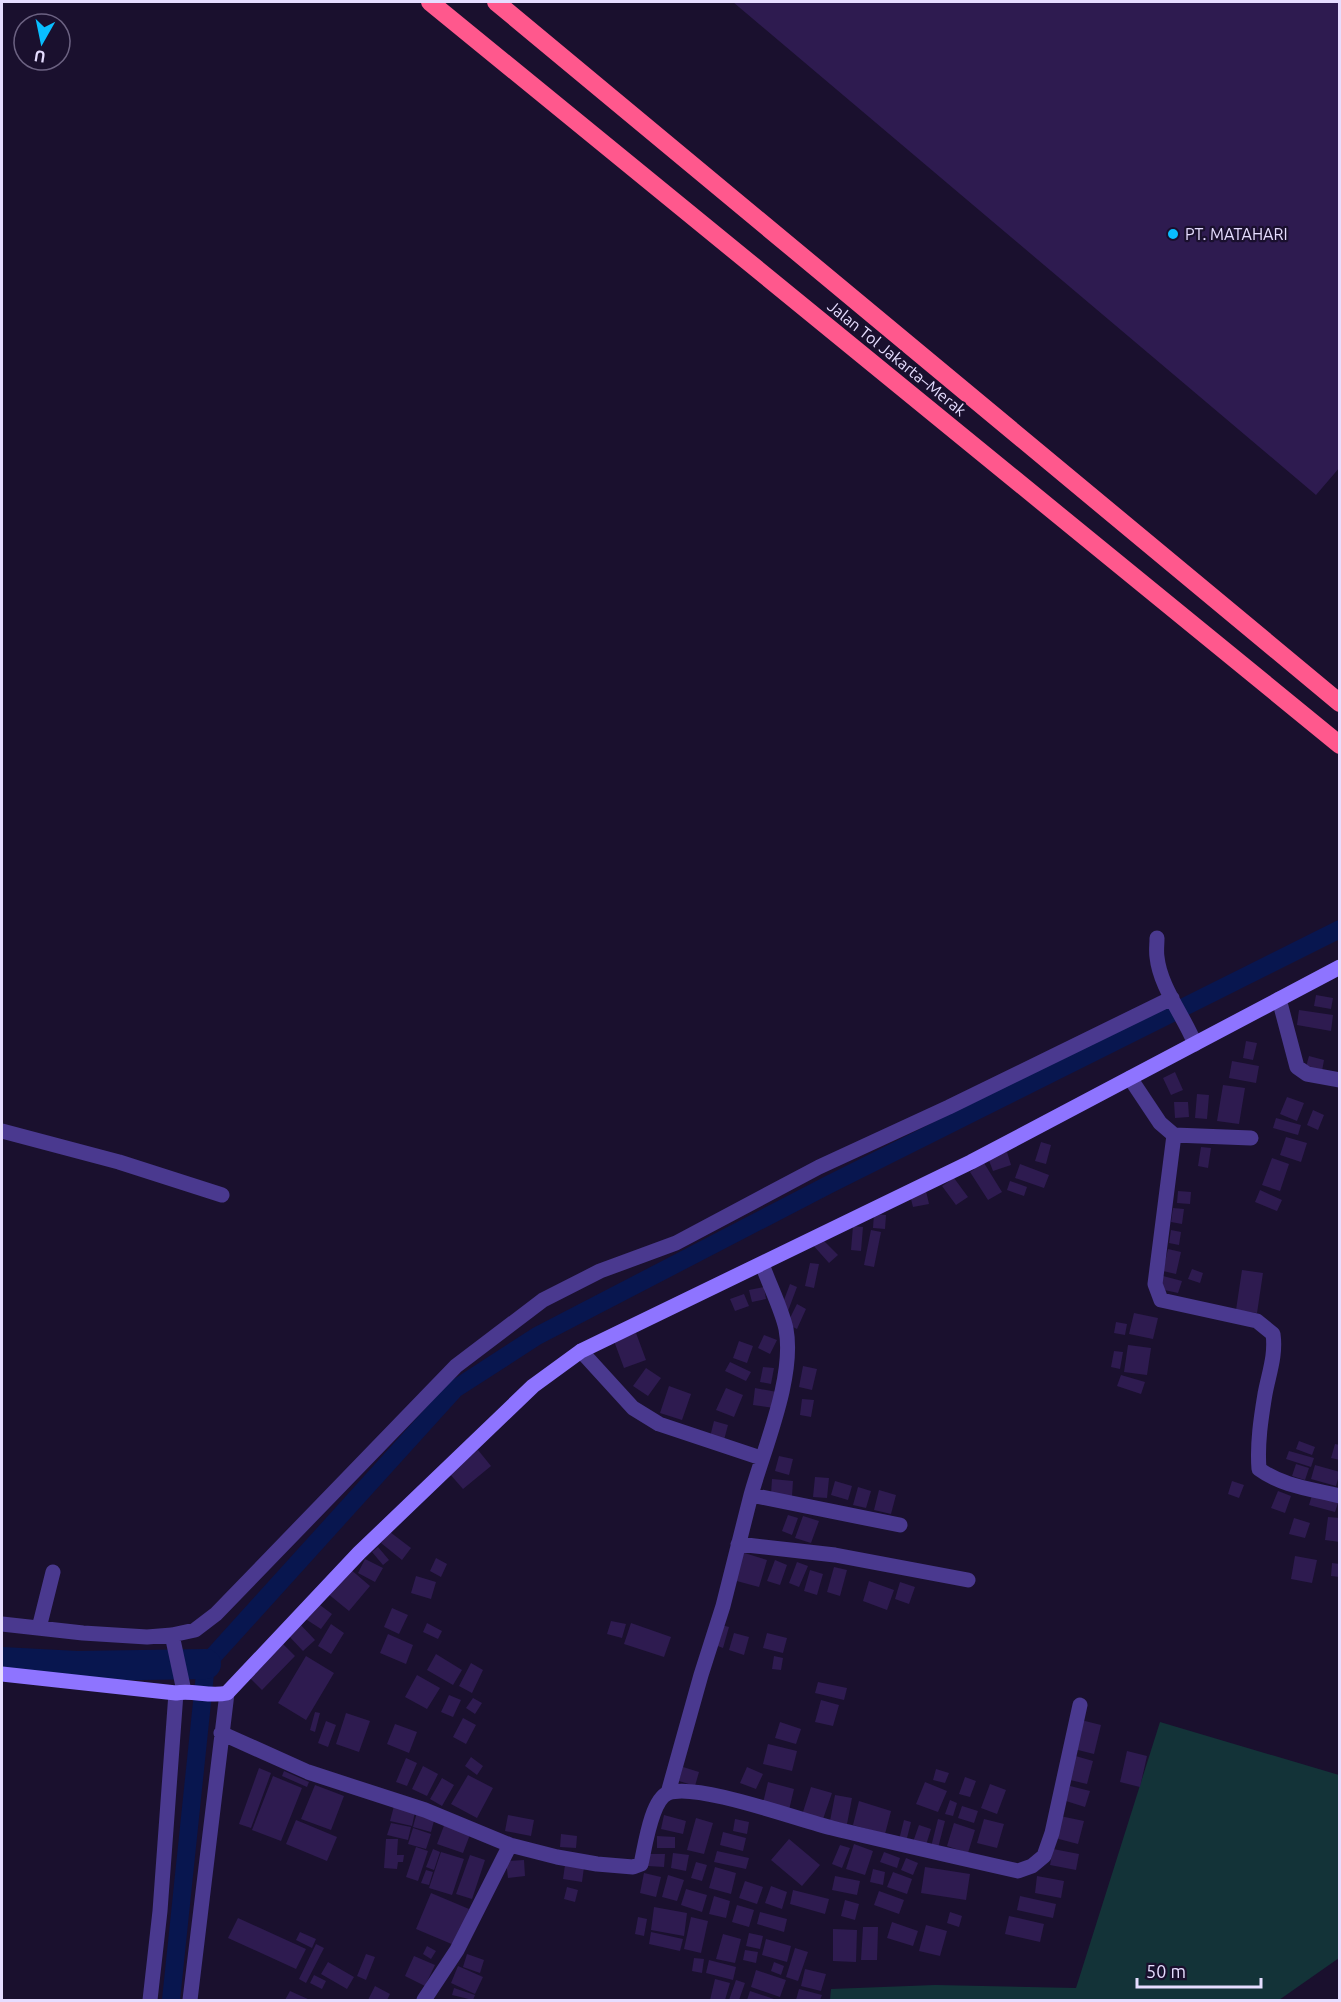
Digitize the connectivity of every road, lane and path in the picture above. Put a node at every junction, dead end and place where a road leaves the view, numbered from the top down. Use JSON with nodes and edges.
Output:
{"nodes":[{"id":1,"x":430,"y":2,"type":"edge"},
{"id":2,"x":495,"y":2,"type":"edge"},
{"id":3,"x":1340,"y":703,"type":"edge"},
{"id":4,"x":1340,"y":745,"type":"edge"},
{"id":5,"x":1157,"y":938,"type":"dead end"},
{"id":6,"x":1338,"y":969,"type":"edge"},
{"id":7,"x":1279,"y":999,"type":"junction"},
{"id":8,"x":1173,"y":1002,"type":"junction"},
{"id":9,"x":1193,"y":1038,"type":"junction"},
{"id":10,"x":1130,"y":1078,"type":"junction"},
{"id":11,"x":1340,"y":1080,"type":"edge"},
{"id":12,"x":2,"y":1131,"type":"edge"},
{"id":13,"x":1174,"y":1136,"type":"junction"},
{"id":14,"x":1251,"y":1138,"type":"dead end"},
{"id":15,"x":222,"y":1195,"type":"dead end"},
{"id":16,"x":762,"y":1264,"type":"junction"},
{"id":17,"x":581,"y":1352,"type":"junction"},
{"id":18,"x":761,"y":1458,"type":"junction"},
{"id":19,"x":751,"y":1495,"type":"junction"},
{"id":20,"x":1340,"y":1496,"type":"edge"},
{"id":21,"x":900,"y":1525,"type":"dead end"},
{"id":22,"x":738,"y":1544,"type":"junction"},
{"id":23,"x":53,"y":1572,"type":"dead end"},
{"id":24,"x":968,"y":1580,"type":"dead end"},
{"id":25,"x":2,"y":1624,"type":"edge"},
{"id":26,"x":39,"y":1628,"type":"junction"},
{"id":27,"x":174,"y":1641,"type":"junction"},
{"id":28,"x":2,"y":1674,"type":"edge"},
{"id":29,"x":183,"y":1690,"type":"junction"},
{"id":30,"x":222,"y":1694,"type":"junction"},
{"id":31,"x":1080,"y":1705,"type":"dead end"},
{"id":32,"x":221,"y":1733,"type":"junction"},
{"id":33,"x":668,"y":1793,"type":"junction"},
{"id":34,"x":510,"y":1845,"type":"junction"},
{"id":35,"x":150,"y":2001,"type":"edge"},
{"id":36,"x":190,"y":2001,"type":"edge"},
{"id":37,"x":424,"y":2001,"type":"edge"}],
"edges":[{"from":1,"to":4,"type":"highway","name":"Jalan Tol Jakarta–Merak"},
{"from":2,"to":3,"type":"highway","name":"Jalan Tol Jakarta–Merak"},
{"from":5,"to":8,"type":"street"},
{"from":6,"to":7,"type":"street"},
{"from":7,"to":9,"type":"street"},
{"from":7,"to":11,"type":"street"},
{"from":8,"to":9,"type":"street"},
{"from":8,"to":27,"type":"street"},
{"from":9,"to":10,"type":"street"},
{"from":10,"to":13,"type":"street"},
{"from":10,"to":16,"type":"street"},
{"from":12,"to":15,"type":"street"},
{"from":13,"to":14,"type":"street"},
{"from":13,"to":20,"type":"street"},
{"from":16,"to":17,"type":"street"},
{"from":16,"to":18,"type":"street"},
{"from":17,"to":18,"type":"street"},
{"from":17,"to":30,"type":"street"},
{"from":18,"to":19,"type":"street"},
{"from":19,"to":21,"type":"street"},
{"from":19,"to":22,"type":"street"},
{"from":22,"to":24,"type":"street"},
{"from":22,"to":33,"type":"street"},
{"from":23,"to":26,"type":"street"},
{"from":25,"to":26,"type":"street"},
{"from":26,"to":27,"type":"street"},
{"from":27,"to":29,"type":"street"},
{"from":28,"to":29,"type":"street"},
{"from":29,"to":30,"type":"street"},
{"from":29,"to":35,"type":"street"},
{"from":30,"to":32,"type":"street"},
{"from":31,"to":33,"type":"street"},
{"from":32,"to":34,"type":"street"},
{"from":32,"to":36,"type":"street"},
{"from":33,"to":34,"type":"street"},
{"from":34,"to":37,"type":"street"}]}
